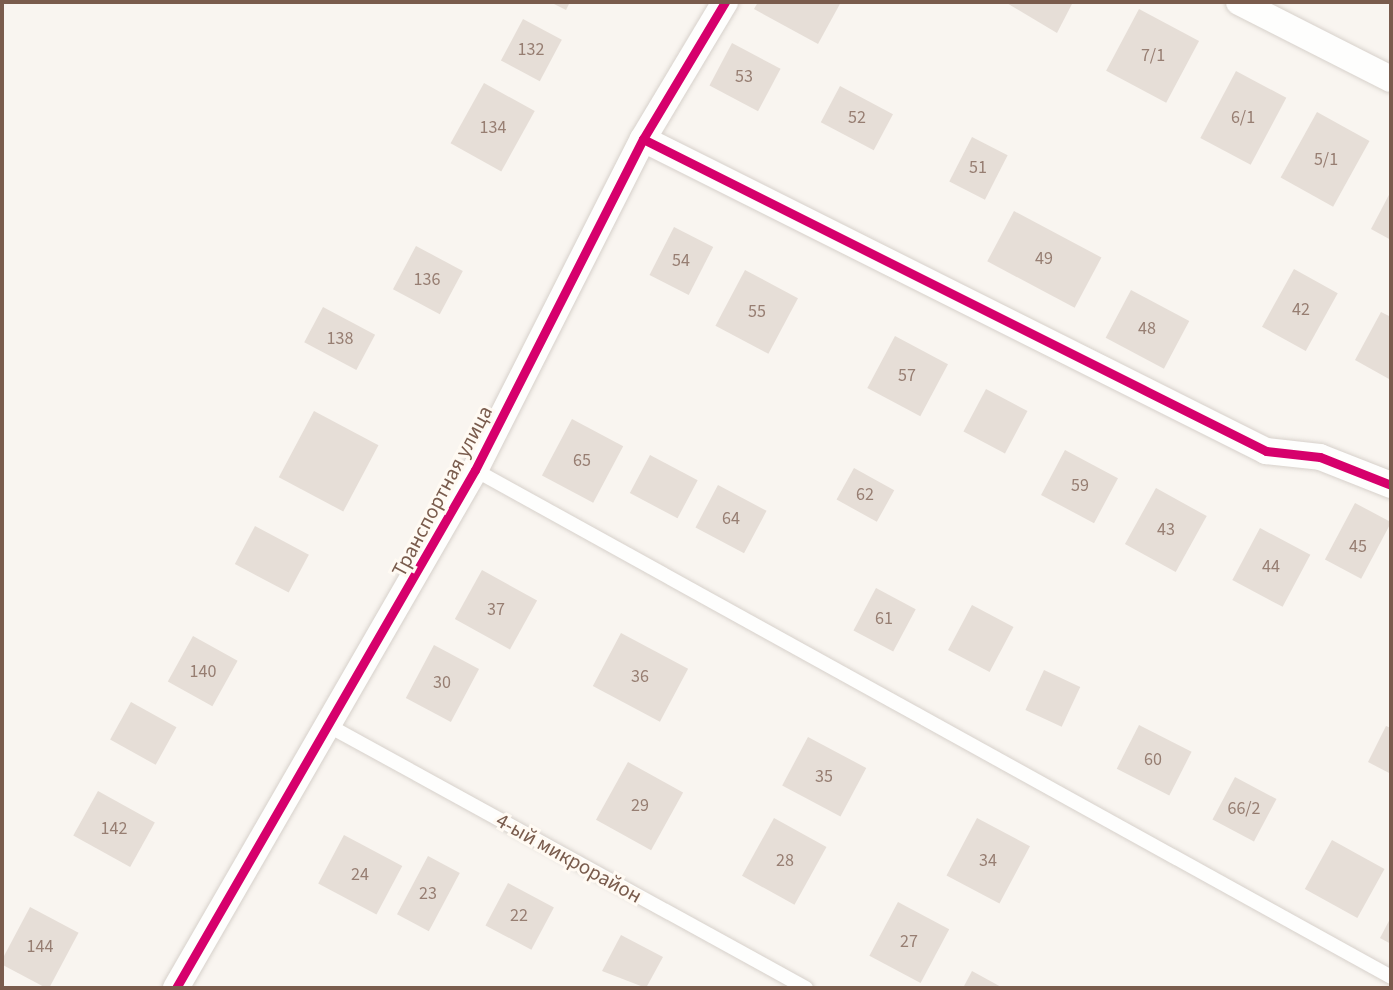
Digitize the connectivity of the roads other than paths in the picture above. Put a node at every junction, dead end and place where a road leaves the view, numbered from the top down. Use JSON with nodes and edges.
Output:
{"nodes":[{"id":1,"x":725,"y":2,"type":"edge"},
{"id":2,"x":1239,"y":2,"type":"edge"},
{"id":3,"x":1391,"y":79,"type":"edge"},
{"id":4,"x":643,"y":139,"type":"junction"},
{"id":5,"x":475,"y":470,"type":"junction"},
{"id":6,"x":1391,"y":485,"type":"edge"},
{"id":7,"x":331,"y":727,"type":"junction"},
{"id":8,"x":1391,"y":977,"type":"edge"},
{"id":9,"x":176,"y":988,"type":"edge"},
{"id":10,"x":806,"y":988,"type":"edge"}],
"edges":[{"from":1,"to":4,"type":"street","name":"Транспортная улица"},
{"from":2,"to":3,"type":"street"},
{"from":4,"to":5,"type":"street","name":"Транспортная улица"},
{"from":4,"to":6,"type":"street"},
{"from":5,"to":7,"type":"street","name":"Транспортная улица"},
{"from":5,"to":8,"type":"lane"},
{"from":7,"to":9,"type":"street","name":"Транспортная улица"},
{"from":7,"to":10,"type":"lane","name":"4-ый микрорайон"}]}
